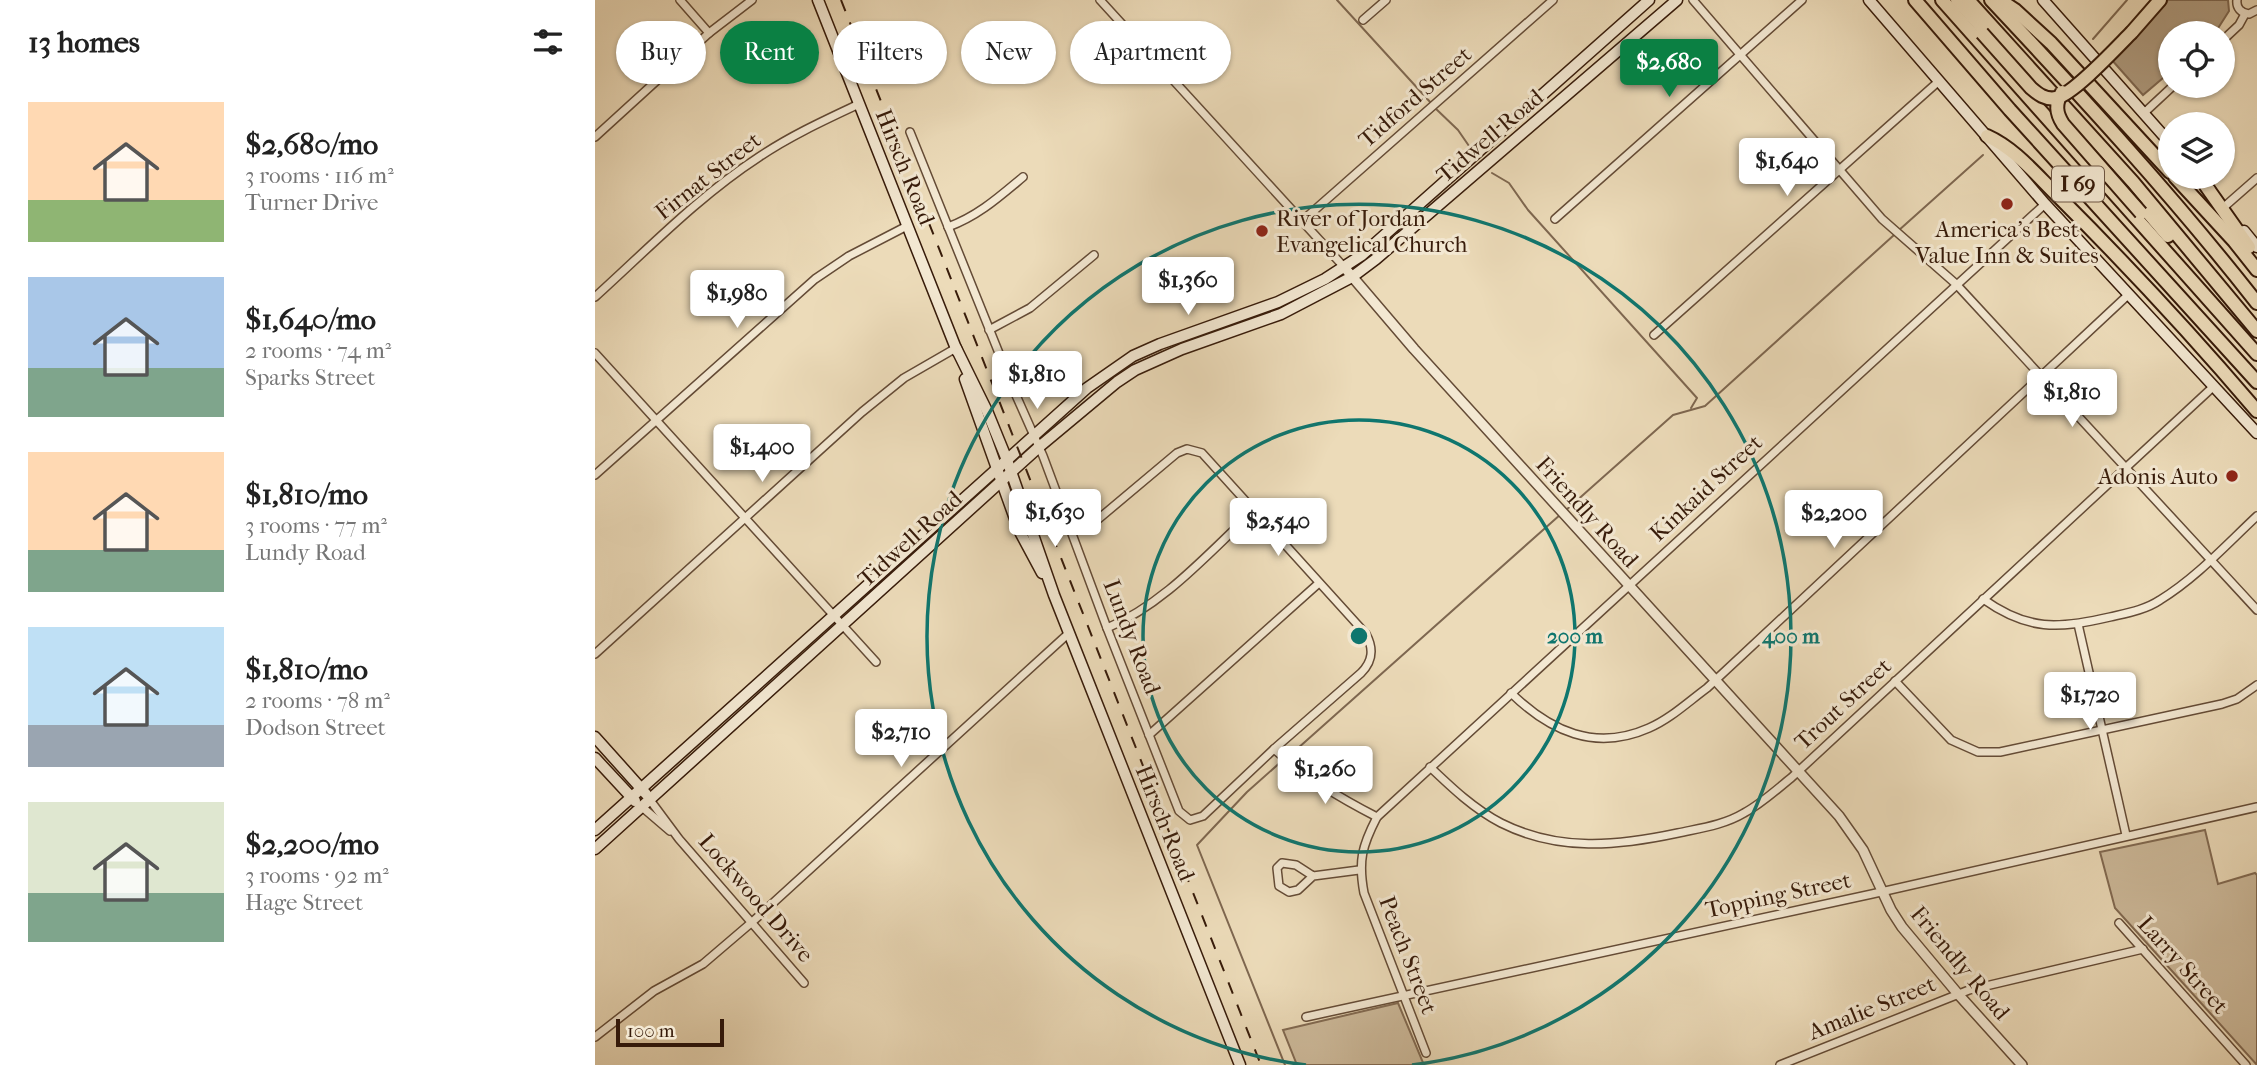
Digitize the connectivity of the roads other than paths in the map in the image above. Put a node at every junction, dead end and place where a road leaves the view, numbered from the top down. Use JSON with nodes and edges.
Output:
{"nodes":[{"id":1,"x":680,"y":0,"type":"edge"},
{"id":2,"x":752,"y":0,"type":"edge"},
{"id":3,"x":818,"y":0,"type":"edge"},
{"id":4,"x":1100,"y":0,"type":"edge"},
{"id":5,"x":1386,"y":0,"type":"edge"},
{"id":6,"x":1553,"y":0,"type":"edge"},
{"id":7,"x":1649,"y":0,"type":"edge"},
{"id":8,"x":1677,"y":0,"type":"edge"},
{"id":9,"x":1693,"y":0,"type":"edge"},
{"id":10,"x":1802,"y":0,"type":"edge"},
{"id":11,"x":1869,"y":0,"type":"edge"},
{"id":12,"x":1915,"y":0,"type":"edge"},
{"id":13,"x":1942,"y":0,"type":"edge"},
{"id":14,"x":1951,"y":0,"type":"edge"},
{"id":15,"x":1957,"y":0,"type":"edge"},
{"id":16,"x":1968,"y":0,"type":"edge"},
{"id":17,"x":1991,"y":0,"type":"edge"},
{"id":18,"x":2000,"y":0,"type":"edge"},
{"id":19,"x":2043,"y":0,"type":"edge"},
{"id":20,"x":2153,"y":0,"type":"edge"},
{"id":21,"x":2160,"y":0,"type":"edge"},
{"id":22,"x":2237,"y":0,"type":"edge"},
{"id":23,"x":2257,"y":10,"type":"edge"},
{"id":24,"x":2245,"y":14,"type":"junction"},
{"id":25,"x":1363,"y":20,"type":"dead end"},
{"id":26,"x":2235,"y":29,"type":"edge"},
{"id":27,"x":2130,"y":30,"type":"junction"},
{"id":28,"x":1984,"y":32,"type":"junction"},
{"id":29,"x":709,"y":33,"type":"junction"},
{"id":30,"x":1590,"y":52,"type":"junction"},
{"id":31,"x":1741,"y":55,"type":"junction"},
{"id":32,"x":1602,"y":66,"type":"junction"},
{"id":33,"x":1939,"y":81,"type":"junction"},
{"id":34,"x":2070,"y":87,"type":"junction"},
{"id":35,"x":2059,"y":97,"type":"junction"},
{"id":36,"x":2160,"y":98,"type":"edge"},
{"id":37,"x":859,"y":104,"type":"junction"},
{"id":38,"x":2144,"y":113,"type":"junction"},
{"id":39,"x":2158,"y":129,"type":"edge"},
{"id":40,"x":910,"y":132,"type":"dead end"},
{"id":41,"x":1987,"y":136,"type":"junction"},
{"id":42,"x":595,"y":137,"type":"edge"},
{"id":43,"x":2158,"y":159,"type":"edge"},
{"id":44,"x":1840,"y":169,"type":"junction"},
{"id":45,"x":1023,"y":177,"type":"dead end"},
{"id":46,"x":2257,"y":178,"type":"edge"},
{"id":47,"x":2186,"y":189,"type":"edge"},
{"id":48,"x":2208,"y":189,"type":"edge"},
{"id":49,"x":2209,"y":189,"type":"edge"},
{"id":50,"x":1436,"y":192,"type":"junction"},
{"id":51,"x":1444,"y":200,"type":"junction"},
{"id":52,"x":2045,"y":204,"type":"junction"},
{"id":53,"x":2224,"y":207,"type":"junction"},
{"id":54,"x":2143,"y":211,"type":"junction"},
{"id":55,"x":1555,"y":219,"type":"dead end"},
{"id":56,"x":1301,"y":222,"type":"junction"},
{"id":57,"x":907,"y":226,"type":"junction"},
{"id":58,"x":948,"y":227,"type":"junction"},
{"id":59,"x":2257,"y":247,"type":"edge"},
{"id":60,"x":1094,"y":255,"type":"dead end"},
{"id":61,"x":2257,"y":259,"type":"edge"},
{"id":62,"x":1344,"y":267,"type":"junction"},
{"id":63,"x":2257,"y":270,"type":"edge"},
{"id":64,"x":1352,"y":277,"type":"junction"},
{"id":65,"x":1956,"y":284,"type":"junction"},
{"id":66,"x":2128,"y":295,"type":"junction"},
{"id":67,"x":595,"y":297,"type":"edge"},
{"id":68,"x":2257,"y":303,"type":"edge"},
{"id":69,"x":1237,"y":323,"type":"junction"},
{"id":70,"x":989,"y":330,"type":"junction"},
{"id":71,"x":2257,"y":331,"type":"edge"},
{"id":72,"x":1654,"y":335,"type":"dead end"},
{"id":73,"x":2257,"y":340,"type":"edge"},
{"id":74,"x":2257,"y":347,"type":"edge"},
{"id":75,"x":955,"y":348,"type":"junction"},
{"id":76,"x":595,"y":353,"type":"edge"},
{"id":77,"x":2257,"y":354,"type":"edge"},
{"id":78,"x":1129,"y":359,"type":"junction"},
{"id":79,"x":2243,"y":366,"type":"junction"},
{"id":80,"x":1135,"y":370,"type":"junction"},
{"id":81,"x":2042,"y":375,"type":"junction"},
{"id":82,"x":2257,"y":382,"type":"edge"},
{"id":83,"x":2214,"y":386,"type":"junction"},
{"id":84,"x":2257,"y":398,"type":"edge"},
{"id":85,"x":2257,"y":411,"type":"edge"},
{"id":86,"x":657,"y":420,"type":"junction"},
{"id":87,"x":2257,"y":433,"type":"edge"},
{"id":88,"x":1034,"y":435,"type":"junction"},
{"id":89,"x":1039,"y":447,"type":"junction"},
{"id":90,"x":1007,"y":460,"type":"junction"},
{"id":91,"x":2127,"y":467,"type":"junction"},
{"id":92,"x":996,"y":470,"type":"junction"},
{"id":93,"x":1012,"y":473,"type":"junction"},
{"id":94,"x":595,"y":475,"type":"edge"},
{"id":95,"x":1001,"y":482,"type":"junction"},
{"id":96,"x":1255,"y":510,"type":"junction"},
{"id":97,"x":2257,"y":516,"type":"edge"},
{"id":98,"x":745,"y":518,"type":"junction"},
{"id":99,"x":1072,"y":533,"type":"junction"},
{"id":100,"x":900,"y":556,"type":"junction"},
{"id":101,"x":2211,"y":559,"type":"junction"},
{"id":102,"x":909,"y":566,"type":"junction"},
{"id":103,"x":1319,"y":583,"type":"junction"},
{"id":104,"x":1628,"y":586,"type":"junction"},
{"id":105,"x":1054,"y":594,"type":"junction"},
{"id":106,"x":1983,"y":599,"type":"junction"},
{"id":107,"x":2257,"y":610,"type":"edge"},
{"id":108,"x":833,"y":617,"type":"junction"},
{"id":109,"x":2078,"y":624,"type":"junction"},
{"id":110,"x":843,"y":627,"type":"junction"},
{"id":111,"x":1107,"y":628,"type":"junction"},
{"id":112,"x":1069,"y":633,"type":"junction"},
{"id":113,"x":595,"y":654,"type":"edge"},
{"id":114,"x":876,"y":662,"type":"dead end"},
{"id":115,"x":1715,"y":680,"type":"junction"},
{"id":116,"x":1895,"y":681,"type":"junction"},
{"id":117,"x":2257,"y":685,"type":"edge"},
{"id":118,"x":1511,"y":693,"type":"junction"},
{"id":119,"x":735,"y":706,"type":"junction"},
{"id":120,"x":744,"y":716,"type":"junction"},
{"id":121,"x":2103,"y":730,"type":"junction"},
{"id":122,"x":1149,"y":735,"type":"junction"},
{"id":123,"x":595,"y":737,"type":"edge"},
{"id":124,"x":1277,"y":752,"type":"junction"},
{"id":125,"x":595,"y":758,"type":"edge"},
{"id":126,"x":1430,"y":767,"type":"junction"},
{"id":127,"x":1798,"y":772,"type":"junction"},
{"id":128,"x":641,"y":790,"type":"junction"},
{"id":129,"x":632,"y":798,"type":"junction"},
{"id":130,"x":650,"y":800,"type":"junction"},
{"id":131,"x":642,"y":807,"type":"junction"},
{"id":132,"x":2257,"y":807,"type":"edge"},
{"id":133,"x":1377,"y":817,"type":"junction"},
{"id":134,"x":595,"y":831,"type":"edge"},
{"id":135,"x":2126,"y":835,"type":"junction"},
{"id":136,"x":679,"y":839,"type":"junction"},
{"id":137,"x":595,"y":849,"type":"edge"},
{"id":138,"x":1360,"y":870,"type":"junction"},
{"id":139,"x":1313,"y":876,"type":"junction"},
{"id":140,"x":1882,"y":891,"type":"junction"},
{"id":141,"x":751,"y":923,"type":"junction"},
{"id":142,"x":2119,"y":923,"type":"dead end"},
{"id":143,"x":2143,"y":949,"type":"junction"},
{"id":144,"x":804,"y":983,"type":"dead end"},
{"id":145,"x":1958,"y":995,"type":"junction"},
{"id":146,"x":1403,"y":996,"type":"junction"},
{"id":147,"x":1306,"y":1017,"type":"dead end"},
{"id":148,"x":595,"y":1037,"type":"edge"},
{"id":149,"x":1426,"y":1053,"type":"dead end"},
{"id":150,"x":1240,"y":1065,"type":"edge"},
{"id":151,"x":1780,"y":1065,"type":"edge"},
{"id":152,"x":2022,"y":1065,"type":"edge"},
{"id":153,"x":2246,"y":1065,"type":"edge"}],
"edges":[{"from":1,"to":29,"type":"street"},
{"from":2,"to":29,"type":"street"},
{"from":3,"to":37,"type":"main road","name":"Hirsch Road"},
{"from":4,"to":56,"type":"street","name":"Friendly Road"},
{"from":5,"to":25,"type":"street"},
{"from":6,"to":56,"type":"street","name":"Tidford Street"},
{"from":7,"to":30,"type":"main road","name":"Tidwell Road"},
{"from":8,"to":32,"type":"main road","name":"Tidwell Road"},
{"from":9,"to":31,"type":"street"},
{"from":10,"to":31,"type":"street"},
{"from":11,"to":33,"type":"main road"},
{"from":12,"to":79,"type":"highway","number":"I 69"},
{"from":13,"to":77,"type":"highway","number":"I 69"},
{"from":14,"to":28,"type":"highway"},
{"from":15,"to":28,"type":"highway"},
{"from":16,"to":71,"type":"highway"},
{"from":17,"to":68,"type":"highway","number":"I 69"},
{"from":18,"to":43,"type":"highway"},
{"from":19,"to":38,"type":"main road"},
{"from":20,"to":27,"type":"highway"},
{"from":21,"to":27,"type":"highway"},
{"from":22,"to":24,"type":"street"},
{"from":23,"to":24,"type":"street"},
{"from":24,"to":26,"type":"street"},
{"from":27,"to":34,"type":"highway"},
{"from":28,"to":34,"type":"highway","bridge":true},
{"from":28,"to":35,"type":"highway","bridge":true},
{"from":29,"to":42,"type":"street"},
{"from":30,"to":32,"type":"main road"},
{"from":30,"to":50,"type":"main road","name":"Tidwell Road"},
{"from":31,"to":44,"type":"street"},
{"from":31,"to":55,"type":"street"},
{"from":32,"to":51,"type":"main road","name":"Tidwell Road"},
{"from":33,"to":41,"type":"main road"},
{"from":33,"to":44,"type":"street"},
{"from":34,"to":35,"type":"highway","bridge":true},
{"from":34,"to":54,"type":"highway"},
{"from":35,"to":54,"type":"highway","bridge":true},
{"from":36,"to":38,"type":"street"},
{"from":37,"to":57,"type":"main road","name":"Hirsch Road"},
{"from":37,"to":67,"type":"street","name":"Firnat Street"},
{"from":38,"to":39,"type":"main road"},
{"from":40,"to":58,"type":"street","name":"Lundy Road"},
{"from":41,"to":52,"type":"main road"},
{"from":41,"to":85,"type":"highway"},
{"from":44,"to":65,"type":"street"},
{"from":44,"to":72,"type":"street"},
{"from":45,"to":58,"type":"street"},
{"from":46,"to":53,"type":"street"},
{"from":47,"to":63,"type":"highway"},
{"from":48,"to":61,"type":"highway"},
{"from":49,"to":53,"type":"main road"},
{"from":50,"to":51,"type":"main road"},
{"from":50,"to":62,"type":"main road","name":"Tidwell Road"},
{"from":51,"to":64,"type":"main road","name":"Tidwell Road"},
{"from":52,"to":65,"type":"street","name":"Kinkaid Street"},
{"from":52,"to":66,"type":"main road"},
{"from":53,"to":59,"type":"main road"},
{"from":54,"to":73,"type":"highway"},
{"from":54,"to":74,"type":"highway"},
{"from":56,"to":62,"type":"street","name":"Friendly Road"},
{"from":57,"to":75,"type":"main road","name":"Hirsch Road"},
{"from":57,"to":86,"type":"street"},
{"from":58,"to":70,"type":"street","name":"Lundy Road"},
{"from":60,"to":70,"type":"street"},
{"from":62,"to":64,"type":"street","name":"Friendly Road"},
{"from":62,"to":69,"type":"main road","name":"Tidwell Road"},
{"from":64,"to":69,"type":"main road","name":"Tidwell Road"},
{"from":64,"to":104,"type":"street","name":"Friendly Road"},
{"from":65,"to":81,"type":"street"},
{"from":65,"to":104,"type":"street","name":"Kinkaid Street"},
{"from":66,"to":81,"type":"street"},
{"from":66,"to":83,"type":"main road"},
{"from":69,"to":78,"type":"main road","name":"Tidwell Road"},
{"from":69,"to":80,"type":"main road","name":"Tidwell Road"},
{"from":70,"to":88,"type":"street","name":"Lundy Road"},
{"from":75,"to":90,"type":"main road","name":"Hirsch Road"},
{"from":75,"to":92,"type":"main road","name":"Hirsch Road"},
{"from":75,"to":98,"type":"street"},
{"from":76,"to":86,"type":"street"},
{"from":78,"to":80,"type":"main road"},
{"from":78,"to":88,"type":"main road","name":"Tidwell Road"},
{"from":79,"to":82,"type":"highway","number":"I 69"},
{"from":79,"to":84,"type":"highway"},
{"from":80,"to":89,"type":"main road","name":"Tidwell Road"},
{"from":81,"to":91,"type":"street"},
{"from":81,"to":115,"type":"street"},
{"from":83,"to":87,"type":"main road"},
{"from":83,"to":91,"type":"street","name":"Trout Street"},
{"from":86,"to":94,"type":"street"},
{"from":86,"to":98,"type":"street"},
{"from":88,"to":89,"type":"street","name":"Lundy Road"},
{"from":88,"to":90,"type":"main road","name":"Tidwell Road"},
{"from":89,"to":93,"type":"main road","name":"Tidwell Road"},
{"from":89,"to":99,"type":"street","name":"Lundy Road"},
{"from":90,"to":92,"type":"main road","name":"Tidwell Road"},
{"from":90,"to":93,"type":"main road","name":"Hirsch Road"},
{"from":91,"to":101,"type":"street"},
{"from":91,"to":106,"type":"street","name":"Trout Street"},
{"from":92,"to":95,"type":"main road","name":"Hirsch Road"},
{"from":92,"to":100,"type":"main road","name":"Tidwell Road"},
{"from":93,"to":95,"type":"main road","name":"Tidwell Road"},
{"from":93,"to":105,"type":"main road","name":"Hirsch Road"},
{"from":95,"to":102,"type":"main road","name":"Tidwell Road"},
{"from":95,"to":105,"type":"main road","name":"Hirsch Road"},
{"from":96,"to":99,"type":"street"},
{"from":96,"to":103,"type":"street"},
{"from":96,"to":111,"type":"street"},
{"from":97,"to":101,"type":"street"},
{"from":98,"to":108,"type":"street"},
{"from":98,"to":113,"type":"street"},
{"from":99,"to":111,"type":"street","name":"Lundy Road"},
{"from":100,"to":102,"type":"main road"},
{"from":100,"to":108,"type":"main road","name":"Tidwell Road"},
{"from":101,"to":107,"type":"street"},
{"from":101,"to":109,"type":"street"},
{"from":102,"to":110,"type":"main road","name":"Tidwell Road"},
{"from":103,"to":122,"type":"street"},
{"from":103,"to":124,"type":"street"},
{"from":104,"to":115,"type":"street","name":"Friendly Road"},
{"from":104,"to":118,"type":"street","name":"Kinkaid Street"},
{"from":105,"to":112,"type":"main road","name":"Hirsch Road"},
{"from":106,"to":109,"type":"street"},
{"from":106,"to":116,"type":"street","name":"Trout Street"},
{"from":108,"to":110,"type":"street"},
{"from":108,"to":119,"type":"main road","name":"Tidwell Road"},
{"from":109,"to":121,"type":"street"},
{"from":110,"to":114,"type":"street"},
{"from":110,"to":120,"type":"main road","name":"Tidwell Road"},
{"from":111,"to":122,"type":"street","name":"Lundy Road"},
{"from":112,"to":141,"type":"street"},
{"from":112,"to":150,"type":"main road","name":"Hirsch Road"},
{"from":115,"to":118,"type":"street"},
{"from":115,"to":127,"type":"street","name":"Friendly Road"},
{"from":116,"to":121,"type":"street"},
{"from":116,"to":127,"type":"street","name":"Trout Street"},
{"from":117,"to":121,"type":"street"},
{"from":118,"to":126,"type":"street","name":"Kinkaid Street"},
{"from":119,"to":120,"type":"main road"},
{"from":119,"to":128,"type":"main road","name":"Tidwell Road"},
{"from":120,"to":130,"type":"main road","name":"Tidwell Road"},
{"from":121,"to":135,"type":"street"},
{"from":122,"to":124,"type":"street","name":"Lundy Road"},
{"from":123,"to":128,"type":"main road","name":"Lockwood Drive"},
{"from":124,"to":133,"type":"street"},
{"from":125,"to":129,"type":"main road","name":"Lockwood Drive"},
{"from":126,"to":127,"type":"street","name":"Trout Street"},
{"from":126,"to":133,"type":"street","name":"Kinkaid Street"},
{"from":127,"to":140,"type":"street","name":"Friendly Road"},
{"from":128,"to":129,"type":"main road","name":"Tidwell Road"},
{"from":128,"to":130,"type":"main road","name":"Lockwood Drive"},
{"from":129,"to":131,"type":"main road","name":"Lockwood Drive"},
{"from":129,"to":134,"type":"main road","name":"Tidwell Road"},
{"from":130,"to":131,"type":"main road","name":"Tidwell Road"},
{"from":130,"to":136,"type":"street","name":"Lockwood Drive"},
{"from":131,"to":136,"type":"street","name":"Lockwood Drive"},
{"from":131,"to":137,"type":"main road","name":"Tidwell Road"},
{"from":132,"to":135,"type":"street","name":"Topping Street"},
{"from":133,"to":138,"type":"street","name":"Kinkaid Street"},
{"from":135,"to":140,"type":"street","name":"Topping Street"},
{"from":136,"to":141,"type":"street","name":"Lockwood Drive"},
{"from":138,"to":139,"type":"street"},
{"from":138,"to":146,"type":"street","name":"Peach Street"},
{"from":139,"to":139,"type":"street"},
{"from":140,"to":145,"type":"street","name":"Friendly Road"},
{"from":140,"to":146,"type":"street","name":"Topping Street"},
{"from":141,"to":144,"type":"street","name":"Lockwood Drive"},
{"from":141,"to":148,"type":"street"},
{"from":142,"to":143,"type":"street","name":"Larry Street"},
{"from":143,"to":145,"type":"street","name":"Amalie Street"},
{"from":143,"to":153,"type":"street","name":"Larry Street"},
{"from":145,"to":151,"type":"street","name":"Amalie Street"},
{"from":145,"to":152,"type":"street","name":"Friendly Road"},
{"from":146,"to":147,"type":"street","name":"Topping Street"},
{"from":146,"to":149,"type":"street","name":"Peach Street"}]}
